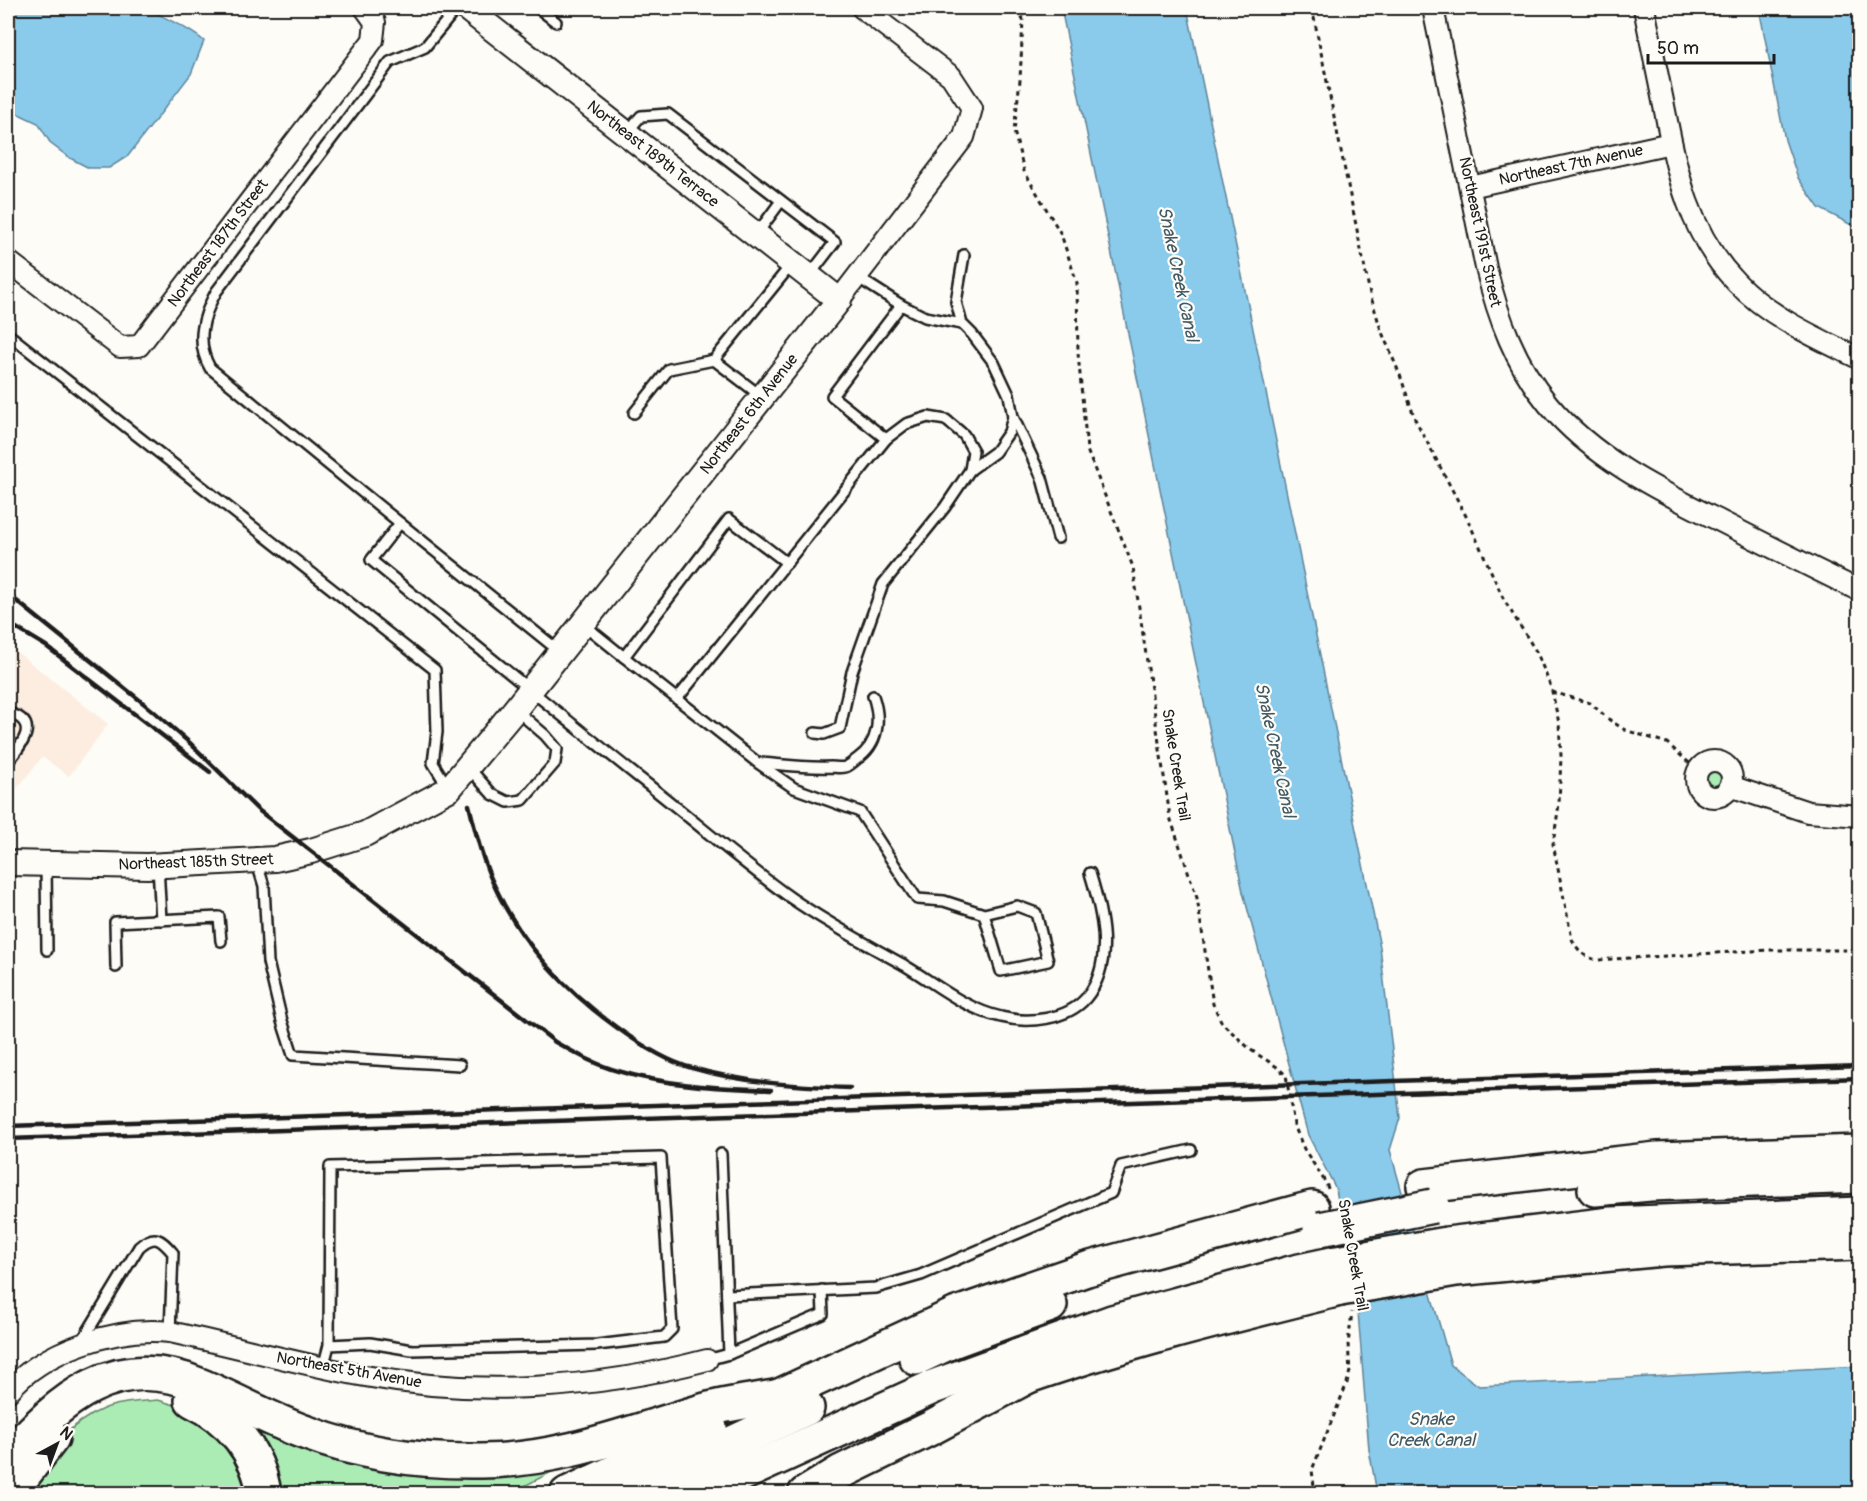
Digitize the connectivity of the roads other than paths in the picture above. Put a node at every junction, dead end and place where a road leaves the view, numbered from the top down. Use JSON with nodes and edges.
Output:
{"nodes":[{"id":1,"x":365,"y":8,"type":"edge"},
{"id":2,"x":457,"y":8,"type":"edge"},
{"id":3,"x":466,"y":8,"type":"edge"},
{"id":4,"x":538,"y":8,"type":"edge"},
{"id":5,"x":862,"y":8,"type":"edge"},
{"id":6,"x":1433,"y":8,"type":"edge"},
{"id":7,"x":1644,"y":8,"type":"edge"},
{"id":8,"x":556,"y":22,"type":"dead end"},
{"id":9,"x":626,"y":133,"type":"junction"},
{"id":10,"x":1671,"y":143,"type":"junction"},
{"id":11,"x":1470,"y":187,"type":"junction"},
{"id":12,"x":781,"y":201,"type":"junction"},
{"id":13,"x":756,"y":235,"type":"junction"},
{"id":14,"x":964,"y":255,"type":"dead end"},
{"id":15,"x":8,"y":261,"type":"edge"},
{"id":16,"x":800,"y":269,"type":"junction"},
{"id":17,"x":857,"y":277,"type":"junction"},
{"id":18,"x":839,"y":300,"type":"junction"},
{"id":19,"x":901,"y":305,"type":"junction"},
{"id":20,"x":962,"y":324,"type":"junction"},
{"id":21,"x":8,"y":334,"type":"edge"},
{"id":22,"x":1860,"y":359,"type":"edge"},
{"id":23,"x":714,"y":360,"type":"junction"},
{"id":24,"x":762,"y":397,"type":"junction"},
{"id":25,"x":634,"y":413,"type":"dead end"},
{"id":26,"x":1013,"y":417,"type":"junction"},
{"id":27,"x":886,"y":439,"type":"junction"},
{"id":28,"x":970,"y":470,"type":"junction"},
{"id":29,"x":400,"y":523,"type":"junction"},
{"id":30,"x":1058,"y":537,"type":"dead end"},
{"id":31,"x":787,"y":563,"type":"junction"},
{"id":32,"x":1860,"y":591,"type":"edge"},
{"id":33,"x":583,"y":624,"type":"junction"},
{"id":34,"x":561,"y":652,"type":"junction"},
{"id":35,"x":624,"y":657,"type":"junction"},
{"id":36,"x":873,"y":696,"type":"dead end"},
{"id":37,"x":677,"y":699,"type":"junction"},
{"id":38,"x":520,"y":704,"type":"junction"},
{"id":39,"x":8,"y":712,"type":"edge"},
{"id":40,"x":815,"y":733,"type":"dead end"},
{"id":41,"x":8,"y":762,"type":"edge"},
{"id":42,"x":758,"y":763,"type":"junction"},
{"id":43,"x":467,"y":767,"type":"junction"},
{"id":44,"x":1698,"y":771,"type":"road end"},
{"id":45,"x":449,"y":789,"type":"junction"},
{"id":46,"x":1860,"y":816,"type":"edge"},
{"id":47,"x":256,"y":860,"type":"junction"},
{"id":48,"x":8,"y":863,"type":"edge"},
{"id":49,"x":46,"y":864,"type":"junction"},
{"id":50,"x":158,"y":866,"type":"junction"},
{"id":51,"x":1090,"y":873,"type":"dead end"},
{"id":52,"x":984,"y":914,"type":"junction"},
{"id":53,"x":161,"y":920,"type":"junction"},
{"id":54,"x":221,"y":941,"type":"dead end"},
{"id":55,"x":47,"y":950,"type":"dead end"},
{"id":56,"x":116,"y":967,"type":"dead end"},
{"id":57,"x":460,"y":1065,"type":"dead end"},
{"id":58,"x":1191,"y":1150,"type":"dead end"},
{"id":59,"x":1860,"y":1152,"type":"edge"},
{"id":60,"x":721,"y":1154,"type":"dead end"},
{"id":61,"x":1860,"y":1176,"type":"edge"},
{"id":62,"x":1428,"y":1196,"type":"junction"},
{"id":63,"x":1321,"y":1210,"type":"junction"},
{"id":64,"x":1860,"y":1214,"type":"edge"},
{"id":65,"x":1860,"y":1243,"type":"edge"},
{"id":66,"x":1452,"y":1257,"type":"junction"},
{"id":67,"x":1343,"y":1285,"type":"junction"},
{"id":68,"x":822,"y":1290,"type":"junction"},
{"id":69,"x":727,"y":1295,"type":"junction"},
{"id":70,"x":170,"y":1332,"type":"junction"},
{"id":71,"x":79,"y":1345,"type":"junction"},
{"id":72,"x":329,"y":1345,"type":"junction"},
{"id":73,"x":729,"y":1354,"type":"junction"},
{"id":74,"x":707,"y":1360,"type":"joint"},
{"id":75,"x":323,"y":1368,"type":"junction"},
{"id":76,"x":1030,"y":1375,"type":"junction"},
{"id":77,"x":8,"y":1392,"type":"edge"},
{"id":78,"x":781,"y":1395,"type":"junction"},
{"id":79,"x":8,"y":1457,"type":"edge"},
{"id":80,"x":9,"y":1494,"type":"edge"},
{"id":81,"x":264,"y":1494,"type":"edge"},
{"id":82,"x":567,"y":1494,"type":"edge"},
{"id":83,"x":624,"y":1494,"type":"edge"},
{"id":84,"x":698,"y":1494,"type":"edge"},
{"id":85,"x":747,"y":1494,"type":"edge"},
{"id":86,"x":805,"y":1494,"type":"edge"}],
"edges":[{"from":1,"to":15,"type":"street","name":"Northeast 187th Street"},
{"from":2,"to":29,"type":"lane"},
{"from":3,"to":9,"type":"street","name":"Northeast 189th Terrace"},
{"from":4,"to":8,"type":"lane"},
{"from":5,"to":17,"type":"street","name":"Northeast 6th Avenue"},
{"from":6,"to":11,"type":"street","name":"Northeast 191st Street"},
{"from":7,"to":10,"type":"street"},
{"from":9,"to":12,"type":"lane"},
{"from":9,"to":13,"type":"street","name":"Northeast 189th Terrace"},
{"from":10,"to":11,"type":"street","name":"Northeast 7th Avenue"},
{"from":10,"to":22,"type":"street"},
{"from":11,"to":32,"type":"street","name":"Northeast 191st Street"},
{"from":12,"to":13,"type":"lane"},
{"from":12,"to":16,"type":"lane"},
{"from":13,"to":16,"type":"street","name":"Northeast 189th Terrace"},
{"from":14,"to":20,"type":"lane"},
{"from":16,"to":18,"type":"street","name":"Northeast 189th Terrace"},
{"from":16,"to":23,"type":"lane"},
{"from":17,"to":18,"type":"street","name":"Northeast 6th Avenue"},
{"from":17,"to":19,"type":"lane"},
{"from":18,"to":24,"type":"street","name":"Northeast 6th Avenue"},
{"from":19,"to":20,"type":"lane"},
{"from":19,"to":27,"type":"lane"},
{"from":20,"to":26,"type":"lane"},
{"from":21,"to":45,"type":"lane"},
{"from":23,"to":24,"type":"lane"},
{"from":23,"to":25,"type":"lane"},
{"from":24,"to":33,"type":"street","name":"Northeast 6th Avenue"},
{"from":26,"to":28,"type":"lane"},
{"from":26,"to":30,"type":"lane"},
{"from":27,"to":28,"type":"lane"},
{"from":27,"to":31,"type":"lane"},
{"from":28,"to":40,"type":"lane"},
{"from":29,"to":34,"type":"lane"},
{"from":29,"to":38,"type":"lane"},
{"from":31,"to":35,"type":"lane"},
{"from":31,"to":37,"type":"lane"},
{"from":33,"to":34,"type":"street","name":"Northeast 6th Avenue"},
{"from":33,"to":35,"type":"lane"},
{"from":34,"to":38,"type":"street","name":"Northeast 6th Avenue"},
{"from":35,"to":37,"type":"lane"},
{"from":36,"to":42,"type":"lane"},
{"from":37,"to":42,"type":"lane"},
{"from":38,"to":43,"type":"street","name":"Northeast 185th Street"},
{"from":38,"to":43,"type":"lane"},
{"from":38,"to":51,"type":"lane"},
{"from":39,"to":41,"type":"lane"},
{"from":42,"to":52,"type":"lane"},
{"from":43,"to":45,"type":"street","name":"Northeast 185th Street"},
{"from":44,"to":46,"type":"street"},
{"from":45,"to":47,"type":"street","name":"Northeast 185th Street"},
{"from":47,"to":50,"type":"street","name":"Northeast 185th Street"},
{"from":47,"to":57,"type":"lane"},
{"from":48,"to":49,"type":"street","name":"Northeast 185th Street"},
{"from":49,"to":50,"type":"street","name":"Northeast 185th Street"},
{"from":49,"to":55,"type":"lane"},
{"from":50,"to":53,"type":"lane"},
{"from":52,"to":52,"type":"lane"},
{"from":53,"to":54,"type":"lane"},
{"from":53,"to":56,"type":"lane"},
{"from":58,"to":68,"type":"lane"},
{"from":59,"to":62,"type":"highway"},
{"from":60,"to":69,"type":"lane"},
{"from":61,"to":62,"type":"highway"},
{"from":62,"to":63,"type":"highway"},
{"from":63,"to":78,"type":"highway"},
{"from":63,"to":83,"type":"highway"},
{"from":64,"to":66,"type":"highway"},
{"from":65,"to":66,"type":"highway"},
{"from":66,"to":67,"type":"highway","bridge":true},
{"from":67,"to":76,"type":"highway"},
{"from":67,"to":84,"type":"highway"},
{"from":68,"to":69,"type":"lane"},
{"from":68,"to":73,"type":"lane"},
{"from":69,"to":73,"type":"lane"},
{"from":70,"to":71,"type":"street","name":"Northeast 5th Avenue"},
{"from":70,"to":71,"type":"lane"},
{"from":70,"to":75,"type":"street","name":"Northeast 5th Avenue"},
{"from":71,"to":77,"type":"street","name":"Northeast 5th Avenue"},
{"from":72,"to":72,"type":"lane"},
{"from":72,"to":75,"type":"lane"},
{"from":73,"to":74,"type":"lane"},
{"from":74,"to":75,"type":"street","name":"Northeast 5th Avenue"},
{"from":76,"to":85,"type":"highway"},
{"from":76,"to":86,"type":"highway"},
{"from":78,"to":79,"type":"highway"},
{"from":78,"to":82,"type":"highway"},
{"from":80,"to":81,"type":"highway"}]}
